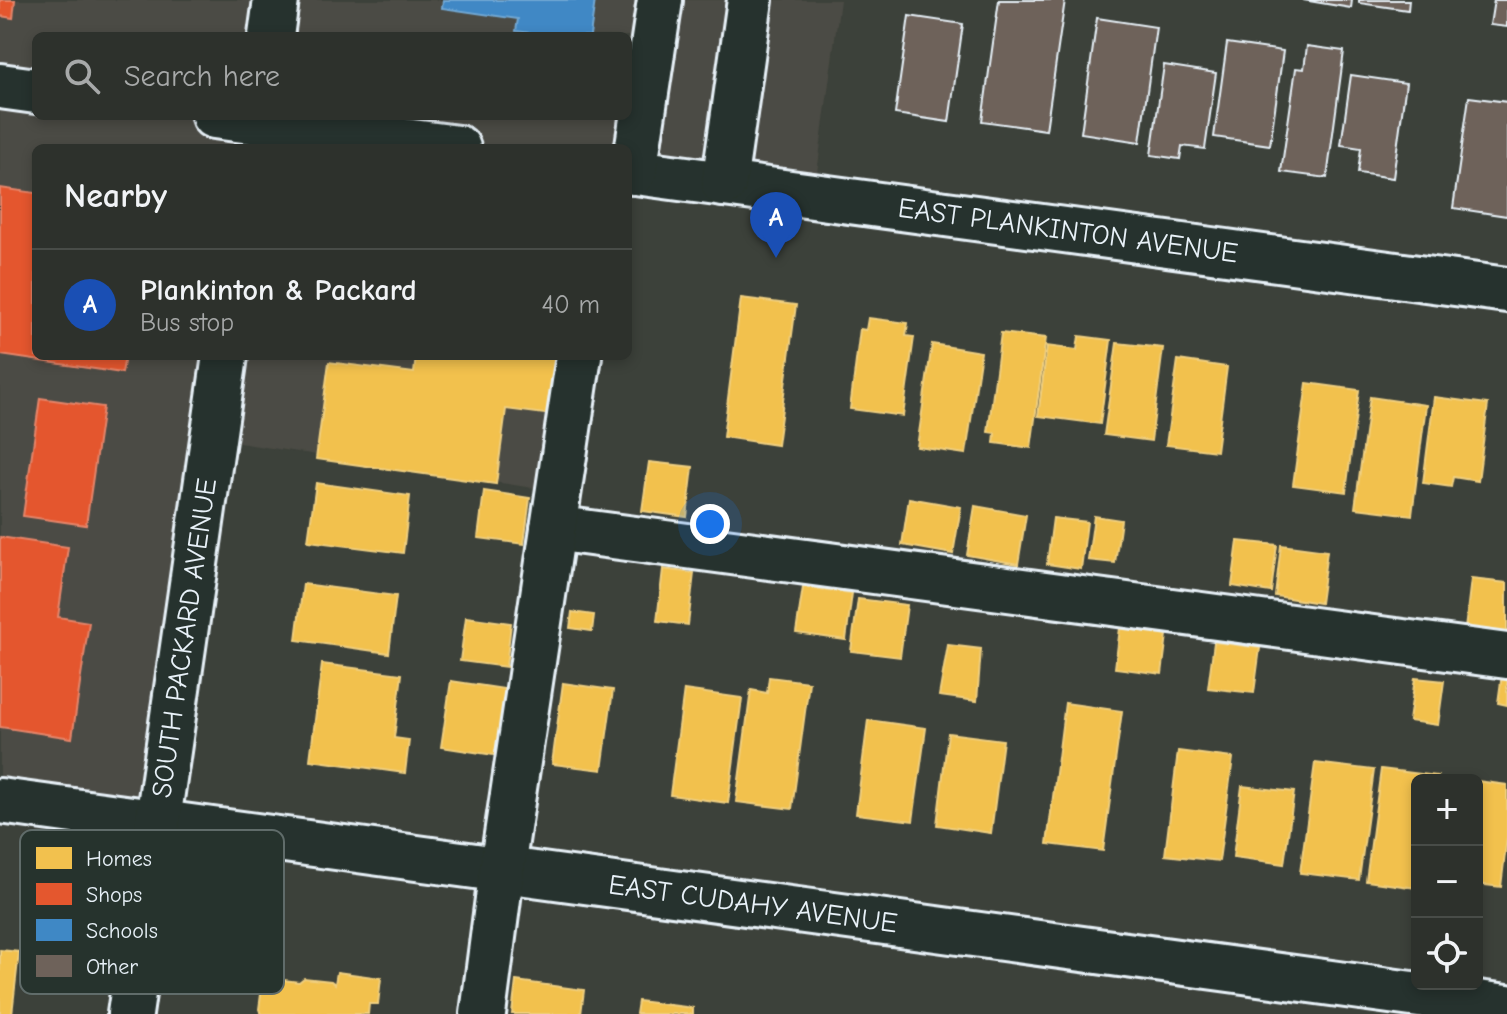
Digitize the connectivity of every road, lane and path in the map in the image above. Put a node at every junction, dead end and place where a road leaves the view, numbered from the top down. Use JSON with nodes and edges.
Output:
{"nodes":[{"id":1,"x":276,"y":0,"type":"edge"},
{"id":2,"x":660,"y":0,"type":"edge"},
{"id":3,"x":750,"y":0,"type":"edge"},
{"id":4,"x":272,"y":32,"type":"edge"},
{"id":5,"x":0,"y":86,"type":"edge"},
{"id":6,"x":32,"y":90,"type":"edge"},
{"id":7,"x":227,"y":120,"type":"edge"},
{"id":8,"x":257,"y":129,"type":"edge"},
{"id":9,"x":416,"y":144,"type":"edge"},
{"id":10,"x":632,"y":165,"type":"edge"},
{"id":11,"x":632,"y":171,"type":"edge"},
{"id":12,"x":724,"y":184,"type":"junction"},
{"id":13,"x":1507,"y":290,"type":"edge"},
{"id":14,"x":224,"y":360,"type":"edge"},
{"id":15,"x":578,"y":360,"type":"edge"},
{"id":16,"x":553,"y":528,"type":"junction"},
{"id":17,"x":1507,"y":656,"type":"edge"},
{"id":18,"x":0,"y":801,"type":"edge"},
{"id":19,"x":158,"y":823,"type":"junction"},
{"id":20,"x":157,"y":830,"type":"edge"},
{"id":21,"x":212,"y":830,"type":"edge"},
{"id":22,"x":284,"y":839,"type":"edge"},
{"id":23,"x":502,"y":868,"type":"junction"},
{"id":24,"x":133,"y":994,"type":"edge"},
{"id":25,"x":1507,"y":1007,"type":"edge"},
{"id":26,"x":130,"y":1014,"type":"edge"},
{"id":27,"x":483,"y":1014,"type":"edge"}],
"edges":[{"from":1,"to":4,"type":"street"},
{"from":2,"to":10,"type":"street"},
{"from":3,"to":12,"type":"street"},
{"from":5,"to":6,"type":"street"},
{"from":7,"to":8,"type":"street"},
{"from":8,"to":9,"type":"street"},
{"from":11,"to":12,"type":"street","name":"EAST PLANKINTON AVENUE"},
{"from":12,"to":13,"type":"street","name":"EAST PLANKINTON AVENUE"},
{"from":14,"to":19,"type":"street","name":"SOUTH PACKARD AVENUE"},
{"from":15,"to":16,"type":"street"},
{"from":16,"to":17,"type":"street"},
{"from":16,"to":23,"type":"street"},
{"from":18,"to":19,"type":"street","name":"EAST CUDAHY AVENUE"},
{"from":19,"to":20,"type":"street","name":"SOUTH PACKARD AVENUE"},
{"from":19,"to":21,"type":"street","name":"EAST CUDAHY AVENUE"},
{"from":22,"to":23,"type":"street","name":"EAST CUDAHY AVENUE"},
{"from":23,"to":25,"type":"street","name":"EAST CUDAHY AVENUE"},
{"from":23,"to":27,"type":"street"},
{"from":24,"to":26,"type":"street","name":"SOUTH PACKARD AVENUE"}]}
